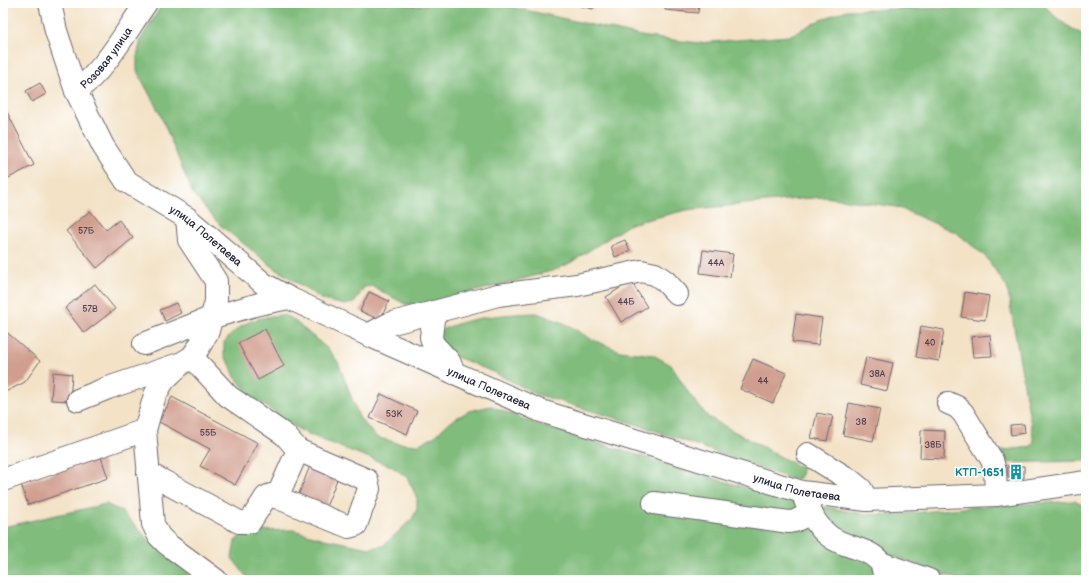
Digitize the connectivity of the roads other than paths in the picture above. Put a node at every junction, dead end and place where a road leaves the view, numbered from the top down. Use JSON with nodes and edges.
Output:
{"nodes":[{"id":1,"x":50,"y":3,"type":"edge"},
{"id":2,"x":146,"y":3,"type":"edge"},
{"id":3,"x":76,"y":90,"type":"junction"},
{"id":4,"x":187,"y":218,"type":"junction"},
{"id":5,"x":677,"y":294,"type":"dead end"},
{"id":6,"x":289,"y":298,"type":"junction"},
{"id":7,"x":434,"y":312,"type":"junction"},
{"id":8,"x":213,"y":317,"type":"junction"},
{"id":9,"x":368,"y":335,"type":"junction"},
{"id":10,"x":144,"y":344,"type":"dead end"},
{"id":11,"x":187,"y":360,"type":"junction"},
{"id":12,"x":454,"y":373,"type":"junction"},
{"id":13,"x":78,"y":400,"type":"dead end"},
{"id":14,"x":948,"y":403,"type":"dead end"},
{"id":15,"x":145,"y":430,"type":"junction"},
{"id":16,"x":298,"y":450,"type":"junction"},
{"id":17,"x":808,"y":454,"type":"dead end"},
{"id":18,"x":148,"y":473,"type":"junction"},
{"id":19,"x":3,"y":480,"type":"edge"},
{"id":20,"x":1086,"y":482,"type":"edge"},
{"id":21,"x":802,"y":492,"type":"junction"},
{"id":22,"x":996,"y":495,"type":"junction"},
{"id":23,"x":277,"y":497,"type":"junction"},
{"id":24,"x":866,"y":500,"type":"junction"},
{"id":25,"x":654,"y":503,"type":"dead end"},
{"id":26,"x":811,"y":513,"type":"junction"},
{"id":27,"x":883,"y":572,"type":"edge"},
{"id":28,"x":216,"y":580,"type":"edge"},
{"id":29,"x":929,"y":580,"type":"edge"}],
"edges":[{"from":1,"to":3,"type":"street","name":"улица Полетаева"},
{"from":2,"to":3,"type":"street","name":"Розовая улица"},
{"from":3,"to":4,"type":"street","name":"улица Полетаева"},
{"from":4,"to":6,"type":"street","name":"улица Полетаева"},
{"from":4,"to":8,"type":"street"},
{"from":5,"to":7,"type":"street"},
{"from":6,"to":8,"type":"street"},
{"from":6,"to":9,"type":"street","name":"улица Полетаева"},
{"from":7,"to":9,"type":"street"},
{"from":7,"to":12,"type":"street"},
{"from":8,"to":10,"type":"street"},
{"from":8,"to":11,"type":"street"},
{"from":9,"to":12,"type":"street","name":"улица Полетаева"},
{"from":11,"to":13,"type":"street"},
{"from":11,"to":15,"type":"street"},
{"from":11,"to":16,"type":"street"},
{"from":12,"to":21,"type":"street","name":"улица Полетаева"},
{"from":14,"to":22,"type":"street"},
{"from":15,"to":18,"type":"street"},
{"from":15,"to":19,"type":"street"},
{"from":16,"to":23,"type":"street"},
{"from":16,"to":23,"type":"street"},
{"from":17,"to":24,"type":"street"},
{"from":18,"to":23,"type":"street"},
{"from":18,"to":28,"type":"street"},
{"from":20,"to":22,"type":"street","name":"улица Полетаева"},
{"from":21,"to":24,"type":"street","name":"улица Полетаева"},
{"from":21,"to":26,"type":"street"},
{"from":22,"to":24,"type":"street","name":"улица Полетаева"},
{"from":25,"to":26,"type":"street"},
{"from":26,"to":27,"type":"street"},
{"from":27,"to":29,"type":"street"}]}
